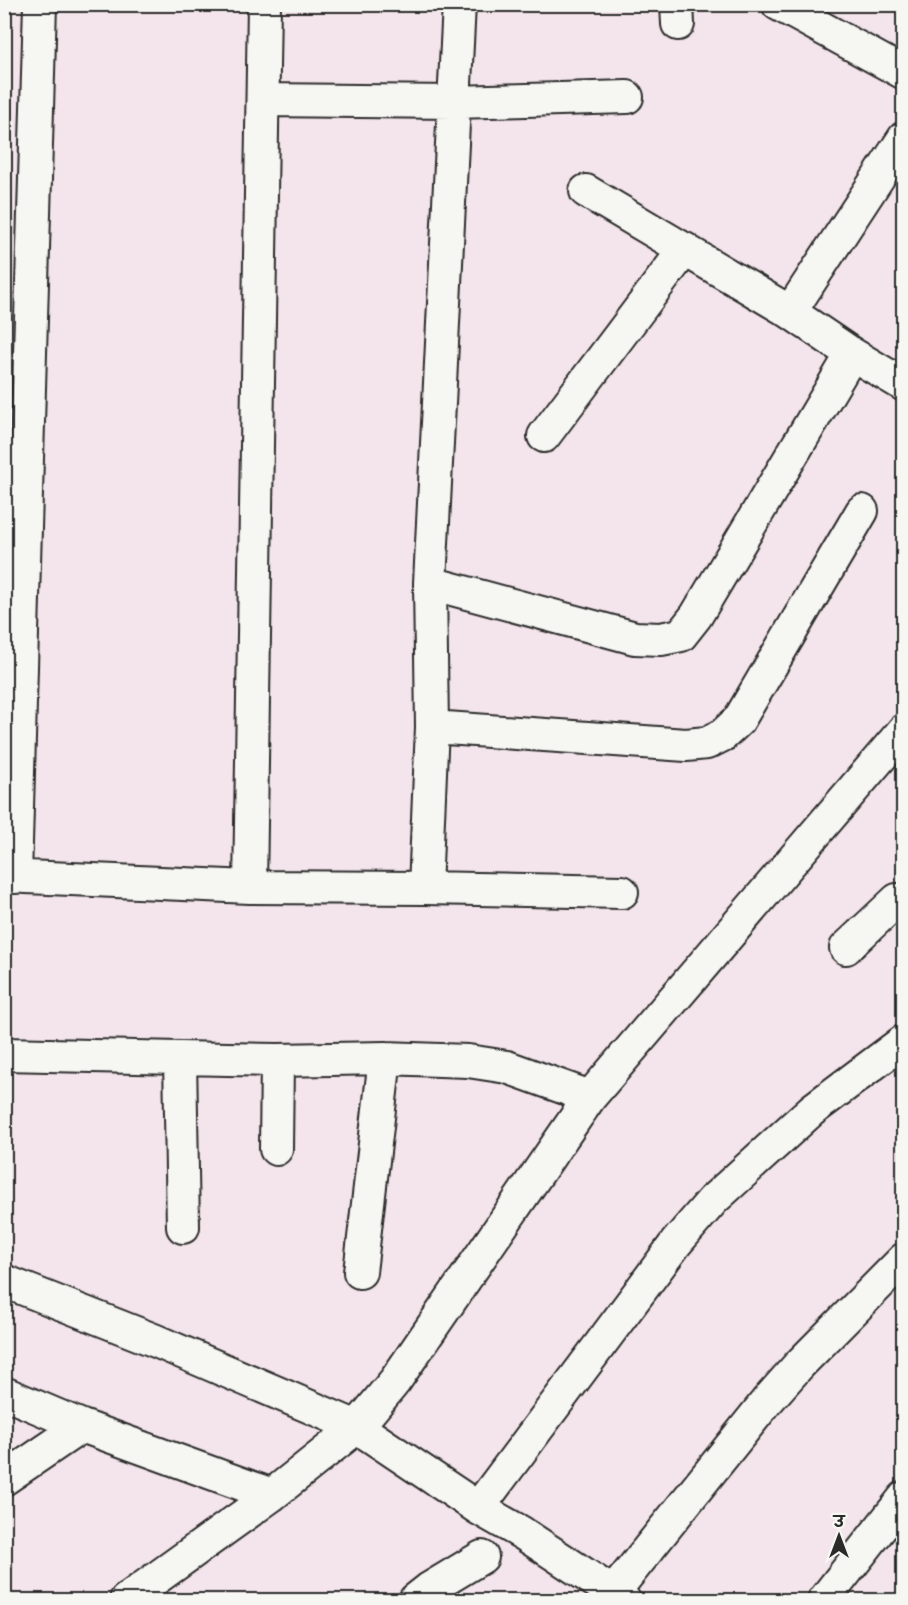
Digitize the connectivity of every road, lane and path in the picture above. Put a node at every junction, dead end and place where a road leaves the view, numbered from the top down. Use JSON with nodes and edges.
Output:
{"nodes":[{"id":1,"x":40,"y":4,"type":"edge"},
{"id":2,"x":264,"y":4,"type":"edge"},
{"id":3,"x":459,"y":4,"type":"edge"},
{"id":4,"x":778,"y":4,"type":"edge"},
{"id":5,"x":903,"y":74,"type":"edge"},
{"id":6,"x":627,"y":97,"type":"dead end"},
{"id":7,"x":263,"y":100,"type":"junction"},
{"id":8,"x":454,"y":102,"type":"junction"},
{"id":9,"x":903,"y":138,"type":"edge"},
{"id":10,"x":894,"y":171,"type":"edge"},
{"id":11,"x":586,"y":191,"type":"dead end"},
{"id":12,"x":685,"y":249,"type":"junction"},
{"id":13,"x":790,"y":312,"type":"junction"},
{"id":14,"x":852,"y":354,"type":"junction"},
{"id":15,"x":903,"y":385,"type":"edge"},
{"id":16,"x":544,"y":436,"type":"dead end"},
{"id":17,"x":862,"y":512,"type":"dead end"},
{"id":18,"x":430,"y":583,"type":"junction"},
{"id":19,"x":432,"y":727,"type":"junction"},
{"id":20,"x":903,"y":730,"type":"edge"},
{"id":21,"x":10,"y":876,"type":"edge"},
{"id":22,"x":250,"y":887,"type":"junction"},
{"id":23,"x":425,"y":888,"type":"junction"},
{"id":24,"x":622,"y":892,"type":"dead end"},
{"id":25,"x":903,"y":900,"type":"edge"},
{"id":26,"x":846,"y":948,"type":"dead end"},
{"id":27,"x":903,"y":1041,"type":"edge"},
{"id":28,"x":4,"y":1054,"type":"edge"},
{"id":29,"x":180,"y":1058,"type":"junction"},
{"id":30,"x":385,"y":1058,"type":"junction"},
{"id":31,"x":277,"y":1060,"type":"junction"},
{"id":32,"x":590,"y":1097,"type":"junction"},
{"id":33,"x":276,"y":1149,"type":"dead end"},
{"id":34,"x":183,"y":1227,"type":"dead end"},
{"id":35,"x":903,"y":1259,"type":"edge"},
{"id":36,"x":360,"y":1272,"type":"dead end"},
{"id":37,"x":4,"y":1281,"type":"edge"},
{"id":38,"x":4,"y":1392,"type":"edge"},
{"id":39,"x":82,"y":1426,"type":"junction"},
{"id":40,"x":357,"y":1427,"type":"junction"},
{"id":41,"x":4,"y":1479,"type":"edge"},
{"id":42,"x":272,"y":1495,"type":"junction"},
{"id":43,"x":903,"y":1498,"type":"edge"},
{"id":44,"x":478,"y":1508,"type":"junction"},
{"id":45,"x":482,"y":1557,"type":"dead end"},
{"id":46,"x":427,"y":1597,"type":"edge"},
{"id":47,"x":619,"y":1597,"type":"edge"},
{"id":48,"x":126,"y":1600,"type":"edge"},
{"id":49,"x":824,"y":1600,"type":"edge"}],
"edges":[{"from":1,"to":21,"type":"street"},
{"from":2,"to":7,"type":"street"},
{"from":3,"to":8,"type":"street"},
{"from":4,"to":5,"type":"street"},
{"from":6,"to":8,"type":"street"},
{"from":7,"to":8,"type":"street"},
{"from":7,"to":22,"type":"street"},
{"from":8,"to":18,"type":"street"},
{"from":9,"to":10,"type":"street"},
{"from":10,"to":13,"type":"street"},
{"from":11,"to":12,"type":"street"},
{"from":12,"to":13,"type":"street"},
{"from":12,"to":16,"type":"street"},
{"from":13,"to":14,"type":"street"},
{"from":14,"to":15,"type":"street"},
{"from":14,"to":18,"type":"street"},
{"from":17,"to":19,"type":"street"},
{"from":18,"to":19,"type":"street"},
{"from":19,"to":23,"type":"street"},
{"from":20,"to":32,"type":"street"},
{"from":21,"to":22,"type":"street"},
{"from":22,"to":23,"type":"street"},
{"from":23,"to":24,"type":"street"},
{"from":25,"to":26,"type":"street"},
{"from":27,"to":44,"type":"street"},
{"from":28,"to":29,"type":"street"},
{"from":29,"to":31,"type":"street"},
{"from":29,"to":34,"type":"street"},
{"from":30,"to":31,"type":"street"},
{"from":30,"to":32,"type":"street"},
{"from":30,"to":36,"type":"street"},
{"from":31,"to":33,"type":"street"},
{"from":32,"to":40,"type":"street"},
{"from":35,"to":47,"type":"street"},
{"from":37,"to":40,"type":"street"},
{"from":38,"to":39,"type":"street"},
{"from":39,"to":41,"type":"street"},
{"from":39,"to":42,"type":"street"},
{"from":40,"to":42,"type":"street"},
{"from":40,"to":44,"type":"street"},
{"from":42,"to":48,"type":"street"},
{"from":43,"to":49,"type":"street"},
{"from":44,"to":47,"type":"street"},
{"from":45,"to":46,"type":"street"}]}
